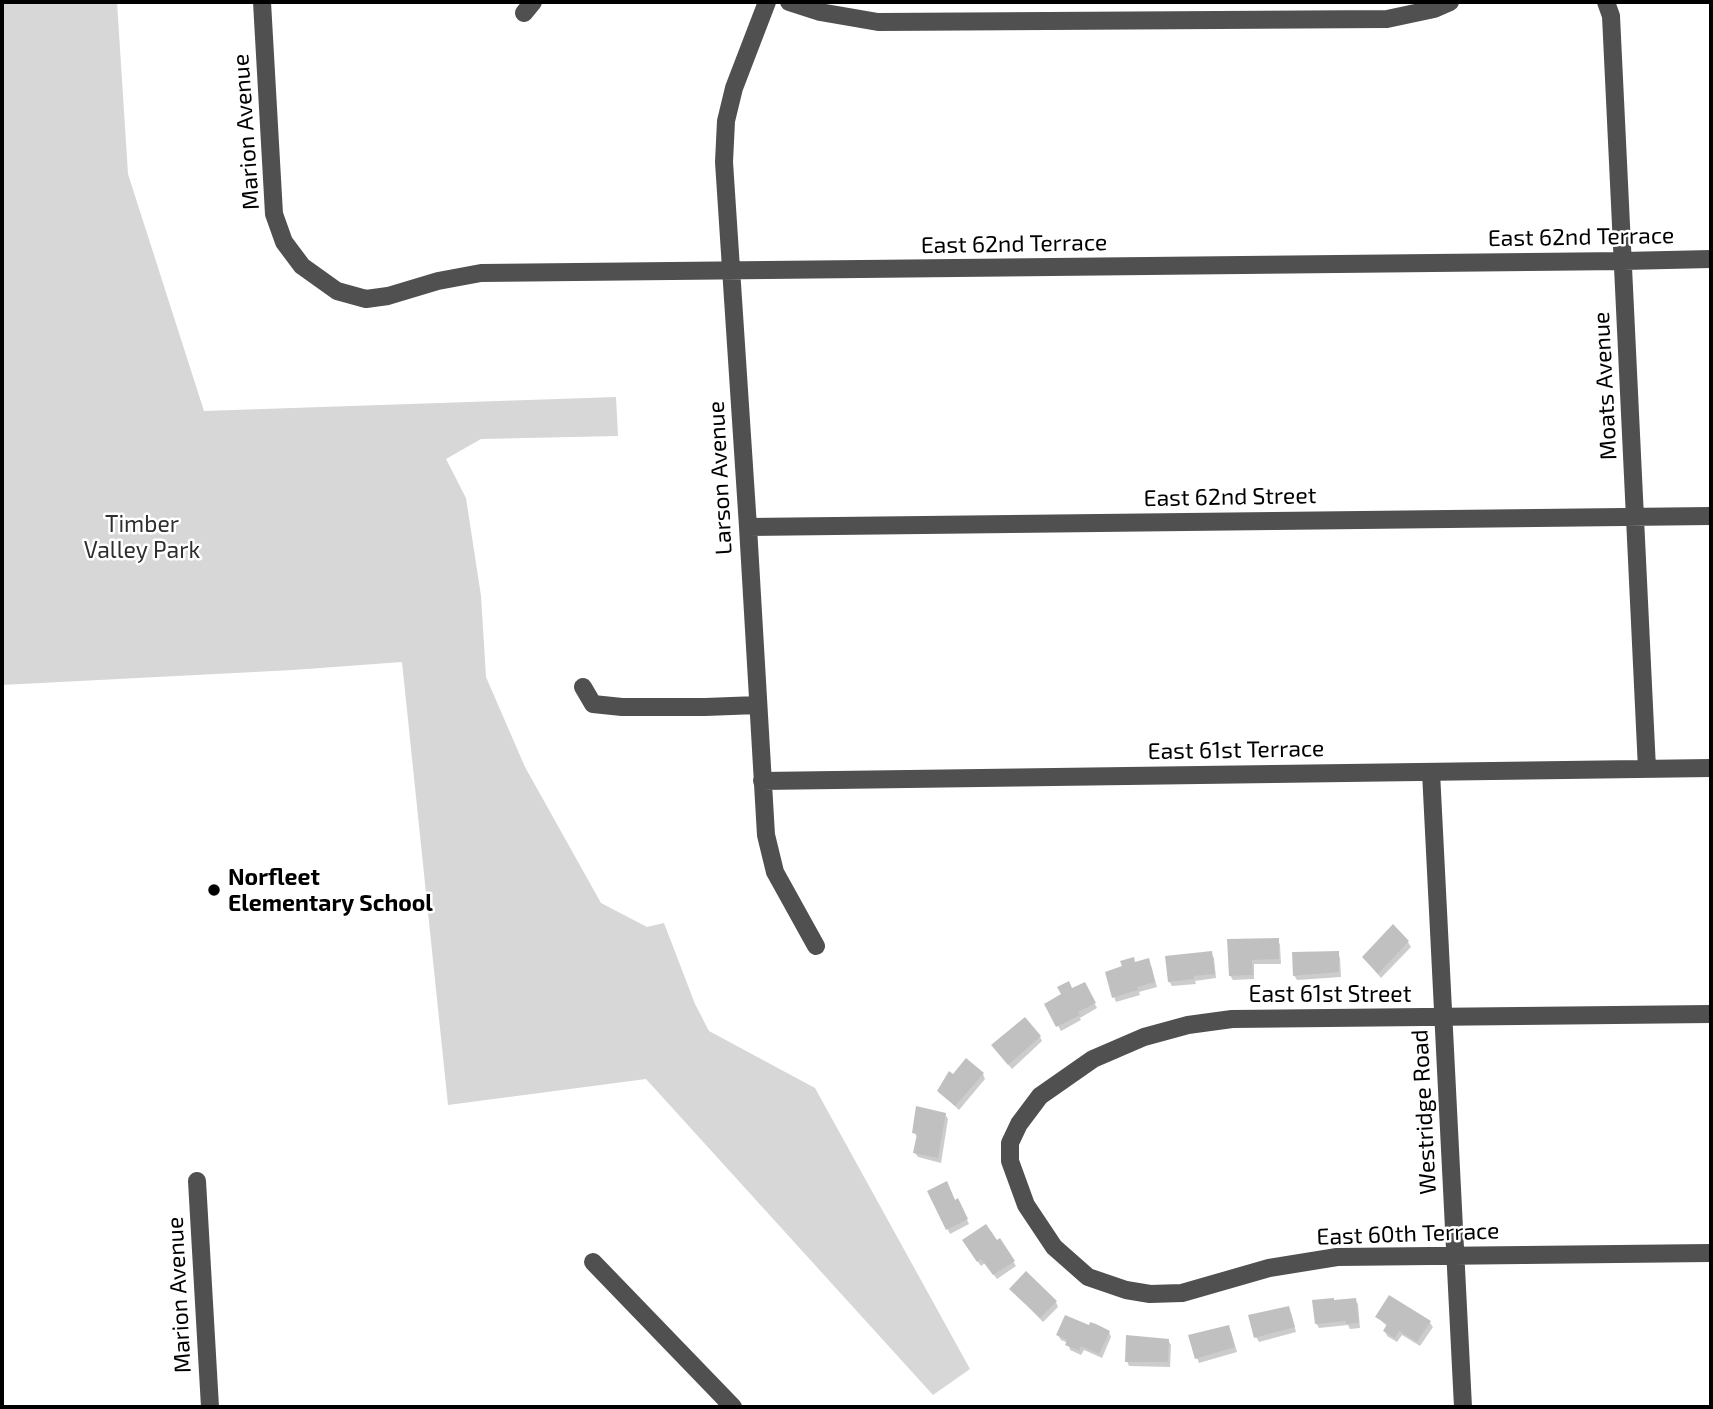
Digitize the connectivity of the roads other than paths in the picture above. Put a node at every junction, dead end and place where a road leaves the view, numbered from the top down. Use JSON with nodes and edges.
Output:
{"nodes":[{"id":1,"x":262,"y":2,"type":"edge"},
{"id":2,"x":767,"y":2,"type":"edge"},
{"id":3,"x":789,"y":2,"type":"edge"},
{"id":4,"x":1450,"y":2,"type":"edge"},
{"id":5,"x":1606,"y":2,"type":"edge"},
{"id":6,"x":1711,"y":259,"type":"edge"},
{"id":7,"x":1623,"y":261,"type":"junction"},
{"id":8,"x":732,"y":271,"type":"junction"},
{"id":9,"x":325,"y":282,"type":"joint"},
{"id":10,"x":1711,"y":516,"type":"edge"},
{"id":11,"x":1635,"y":517,"type":"junction"},
{"id":12,"x":748,"y":527,"type":"junction"},
{"id":13,"x":583,"y":687,"type":"dead end"},
{"id":14,"x":758,"y":705,"type":"junction"},
{"id":15,"x":1711,"y":768,"type":"edge"},
{"id":16,"x":1647,"y":769,"type":"junction"},
{"id":17,"x":1432,"y":772,"type":"junction"},
{"id":18,"x":762,"y":781,"type":"junction"},
{"id":19,"x":816,"y":946,"type":"dead end"},
{"id":20,"x":1711,"y":1014,"type":"edge"},
{"id":21,"x":1444,"y":1018,"type":"junction"},
{"id":22,"x":1010,"y":1161,"type":"joint"},
{"id":23,"x":197,"y":1181,"type":"dead end"},
{"id":24,"x":1711,"y":1254,"type":"edge"},
{"id":25,"x":1456,"y":1255,"type":"junction"},
{"id":26,"x":593,"y":1262,"type":"dead end"},
{"id":27,"x":727,"y":1405,"type":"edge"},
{"id":28,"x":210,"y":1407,"type":"edge"},
{"id":29,"x":1464,"y":1407,"type":"edge"}],
"edges":[{"from":1,"to":9,"type":"street","name":"Marion Avenue"},
{"from":2,"to":8,"type":"street","name":"Larson Avenue"},
{"from":3,"to":4,"type":"street"},
{"from":5,"to":7,"type":"street","name":"Moats Avenue"},
{"from":6,"to":7,"type":"street","name":"East 62nd Terrace"},
{"from":7,"to":8,"type":"street","name":"East 62nd Terrace"},
{"from":7,"to":11,"type":"street","name":"Moats Avenue"},
{"from":8,"to":9,"type":"street","name":"East 62nd Terrace"},
{"from":8,"to":12,"type":"street","name":"Larson Avenue"},
{"from":10,"to":11,"type":"street","name":"East 62nd Street"},
{"from":11,"to":12,"type":"street","name":"East 62nd Street"},
{"from":11,"to":16,"type":"street","name":"Moats Avenue"},
{"from":12,"to":14,"type":"street","name":"Larson Avenue"},
{"from":13,"to":14,"type":"street"},
{"from":14,"to":18,"type":"street","name":"Larson Avenue"},
{"from":15,"to":16,"type":"street","name":"East 61st Terrace"},
{"from":16,"to":17,"type":"street","name":"East 61st Terrace"},
{"from":17,"to":18,"type":"street","name":"East 61st Terrace"},
{"from":17,"to":21,"type":"street","name":"Westridge Road"},
{"from":18,"to":19,"type":"street","name":"Larson Avenue"},
{"from":20,"to":21,"type":"street","name":"East 61st Street"},
{"from":21,"to":22,"type":"street","name":"East 61st Street"},
{"from":21,"to":25,"type":"street","name":"Westridge Road"},
{"from":22,"to":25,"type":"street","name":"East 60th Terrace"},
{"from":23,"to":28,"type":"street","name":"Marion Avenue"},
{"from":24,"to":25,"type":"street","name":"East 60th Terrace"},
{"from":25,"to":29,"type":"street","name":"Westridge Road"},
{"from":26,"to":27,"type":"street"}]}
